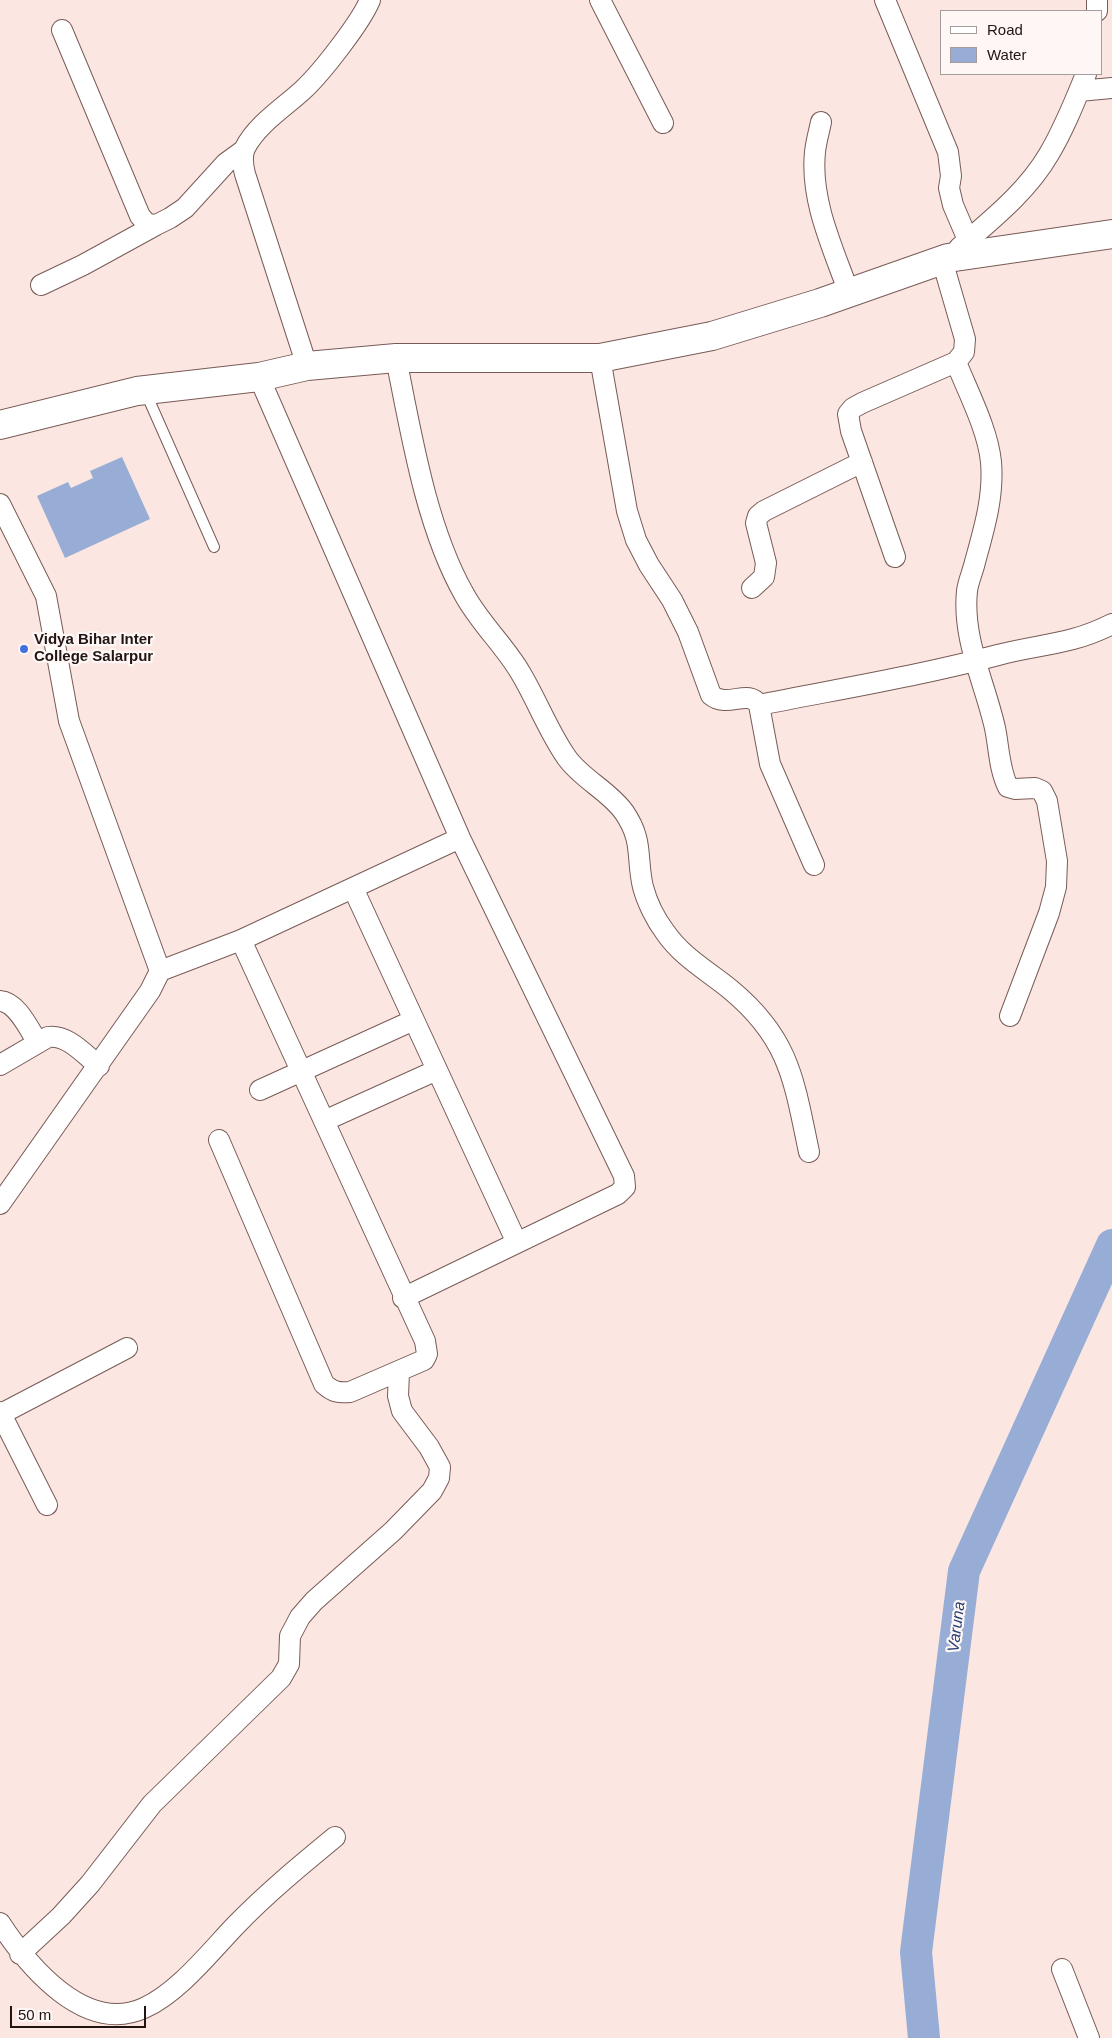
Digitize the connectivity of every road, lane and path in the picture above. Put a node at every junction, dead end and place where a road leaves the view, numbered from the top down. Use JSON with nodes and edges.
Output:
{"nodes":[{"id":1,"x":370,"y":0,"type":"edge"},
{"id":2,"x":600,"y":0,"type":"edge"},
{"id":3,"x":885,"y":0,"type":"edge"},
{"id":4,"x":62,"y":30,"type":"dead end"},
{"id":5,"x":1082,"y":82,"type":"edge"},
{"id":6,"x":1112,"y":88,"type":"edge"},
{"id":7,"x":821,"y":122,"type":"dead end"},
{"id":8,"x":663,"y":123,"type":"dead end"},
{"id":9,"x":244,"y":150,"type":"junction"},
{"id":10,"x":156,"y":225,"type":"junction"},
{"id":11,"x":1112,"y":234,"type":"edge"},
{"id":12,"x":968,"y":240,"type":"junction"},
{"id":13,"x":945,"y":259,"type":"junction"},
{"id":14,"x":41,"y":285,"type":"dead end"},
{"id":15,"x":849,"y":293,"type":"junction"},
{"id":16,"x":396,"y":358,"type":"junction"},
{"id":17,"x":600,"y":358,"type":"junction"},
{"id":18,"x":956,"y":362,"type":"junction"},
{"id":19,"x":307,"y":366,"type":"junction"},
{"id":20,"x":259,"y":377,"type":"junction"},
{"id":21,"x":145,"y":390,"type":"junction"},
{"id":22,"x":0,"y":425,"type":"edge"},
{"id":23,"x":862,"y":462,"type":"junction"},
{"id":24,"x":0,"y":504,"type":"edge"},
{"id":25,"x":214,"y":547,"type":"dead end"},
{"id":26,"x":895,"y":557,"type":"dead end"},
{"id":27,"x":752,"y":588,"type":"dead end"},
{"id":28,"x":1112,"y":624,"type":"edge"},
{"id":29,"x":975,"y":663,"type":"junction"},
{"id":30,"x":758,"y":705,"type":"junction"},
{"id":31,"x":460,"y":838,"type":"junction"},
{"id":32,"x":814,"y":865,"type":"dead end"},
{"id":33,"x":353,"y":888,"type":"junction"},
{"id":34,"x":241,"y":940,"type":"junction"},
{"id":35,"x":160,"y":971,"type":"junction"},
{"id":36,"x":0,"y":1001,"type":"edge"},
{"id":37,"x":1010,"y":1016,"type":"dead end"},
{"id":38,"x":414,"y":1020,"type":"junction"},
{"id":39,"x":38,"y":1042,"type":"junction"},
{"id":40,"x":0,"y":1065,"type":"edge"},
{"id":41,"x":99,"y":1066,"type":"junction"},
{"id":42,"x":302,"y":1070,"type":"junction"},
{"id":43,"x":437,"y":1070,"type":"junction"},
{"id":44,"x":260,"y":1090,"type":"dead end"},
{"id":45,"x":324,"y":1121,"type":"junction"},
{"id":46,"x":220,"y":1140,"type":"dead end"},
{"id":47,"x":809,"y":1152,"type":"dead end"},
{"id":48,"x":0,"y":1204,"type":"edge"},
{"id":49,"x":517,"y":1243,"type":"junction"},
{"id":50,"x":403,"y":1298,"type":"junction"},
{"id":51,"x":127,"y":1348,"type":"dead end"},
{"id":52,"x":399,"y":1372,"type":"junction"},
{"id":53,"x":0,"y":1413,"type":"edge"},
{"id":54,"x":47,"y":1505,"type":"dead end"},
{"id":55,"x":335,"y":1837,"type":"dead end"},
{"id":56,"x":0,"y":1924,"type":"edge"},
{"id":57,"x":20,"y":1954,"type":"junction"},
{"id":58,"x":1062,"y":1969,"type":"dead end"},
{"id":59,"x":1089,"y":2038,"type":"edge"}],
"edges":[{"from":1,"to":9,"type":"street"},
{"from":2,"to":8,"type":"street"},
{"from":3,"to":12,"type":"street"},
{"from":4,"to":10,"type":"street"},
{"from":5,"to":6,"type":"street"},
{"from":5,"to":12,"type":"street"},
{"from":7,"to":15,"type":"street"},
{"from":9,"to":10,"type":"street"},
{"from":9,"to":19,"type":"street"},
{"from":10,"to":14,"type":"street"},
{"from":11,"to":13,"type":"street"},
{"from":12,"to":13,"type":"street"},
{"from":13,"to":15,"type":"street"},
{"from":13,"to":18,"type":"street"},
{"from":15,"to":17,"type":"street"},
{"from":16,"to":17,"type":"street"},
{"from":16,"to":19,"type":"street"},
{"from":16,"to":47,"type":"street"},
{"from":17,"to":30,"type":"street"},
{"from":18,"to":23,"type":"street"},
{"from":18,"to":29,"type":"street"},
{"from":19,"to":20,"type":"street"},
{"from":20,"to":21,"type":"street"},
{"from":20,"to":31,"type":"street"},
{"from":21,"to":22,"type":"street"},
{"from":21,"to":25,"type":"lane"},
{"from":23,"to":26,"type":"street"},
{"from":23,"to":27,"type":"street"},
{"from":24,"to":35,"type":"street"},
{"from":28,"to":29,"type":"street"},
{"from":29,"to":30,"type":"street"},
{"from":29,"to":37,"type":"street"},
{"from":30,"to":32,"type":"street"},
{"from":31,"to":33,"type":"street"},
{"from":31,"to":49,"type":"street"},
{"from":33,"to":34,"type":"street"},
{"from":33,"to":38,"type":"street"},
{"from":34,"to":35,"type":"street"},
{"from":34,"to":42,"type":"street"},
{"from":35,"to":41,"type":"street"},
{"from":36,"to":39,"type":"street"},
{"from":38,"to":42,"type":"street"},
{"from":38,"to":43,"type":"street"},
{"from":39,"to":40,"type":"street"},
{"from":39,"to":41,"type":"street"},
{"from":41,"to":48,"type":"street"},
{"from":42,"to":44,"type":"street"},
{"from":42,"to":45,"type":"street"},
{"from":43,"to":45,"type":"street"},
{"from":43,"to":49,"type":"street"},
{"from":45,"to":50,"type":"street"},
{"from":46,"to":52,"type":"street"},
{"from":49,"to":50,"type":"street"},
{"from":50,"to":52,"type":"street"},
{"from":51,"to":53,"type":"street"},
{"from":52,"to":57,"type":"street"},
{"from":53,"to":54,"type":"street"},
{"from":55,"to":57,"type":"street"},
{"from":56,"to":57,"type":"street"},
{"from":58,"to":59,"type":"street"}]}
